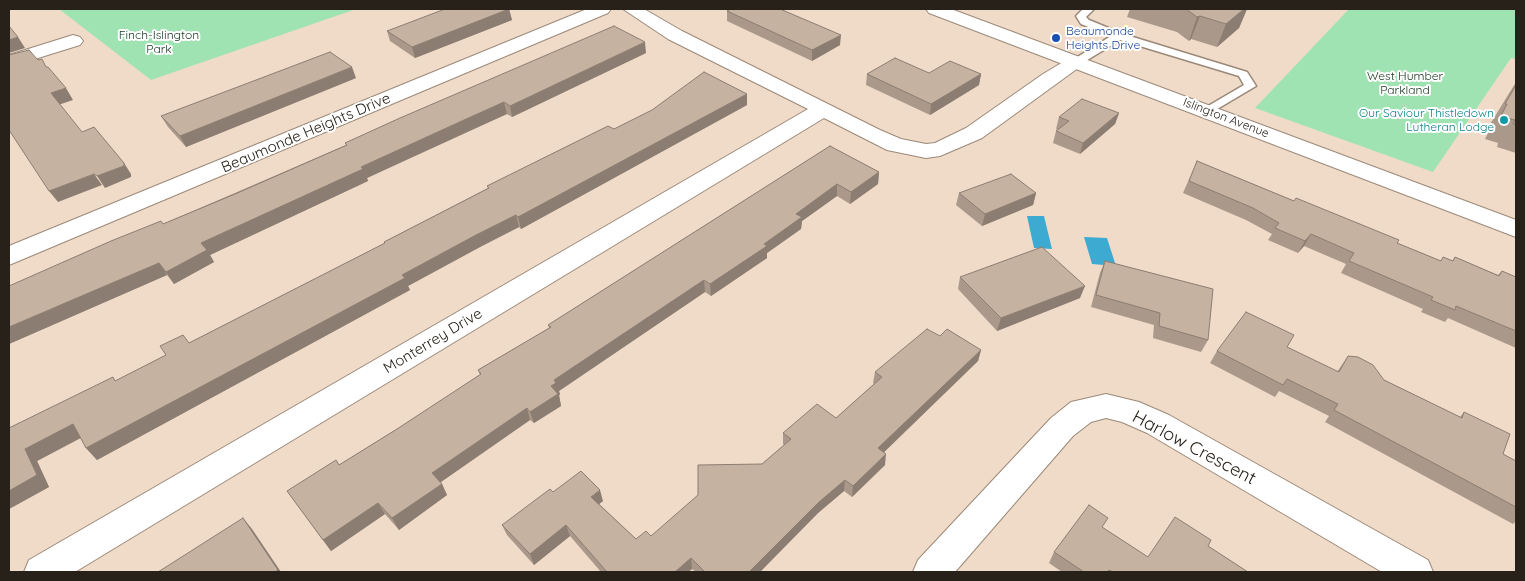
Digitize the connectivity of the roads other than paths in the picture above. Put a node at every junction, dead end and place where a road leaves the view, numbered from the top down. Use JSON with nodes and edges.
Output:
{"nodes":[{"id":1,"x":602,"y":9,"type":"edge"},
{"id":2,"x":632,"y":9,"type":"edge"},
{"id":3,"x":935,"y":9,"type":"edge"},
{"id":4,"x":1089,"y":9,"type":"edge"},
{"id":5,"x":1119,"y":36,"type":"junction"},
{"id":6,"x":73,"y":41,"type":"dead end"},
{"id":7,"x":9,"y":61,"type":"edge"},
{"id":8,"x":1075,"y":62,"type":"junction"},
{"id":9,"x":824,"y":108,"type":"junction"},
{"id":10,"x":1207,"y":111,"type":"junction"},
{"id":11,"x":1516,"y":229,"type":"edge"},
{"id":12,"x":9,"y":256,"type":"edge"},
{"id":13,"x":42,"y":572,"type":"edge"},
{"id":14,"x":931,"y":572,"type":"edge"},
{"id":15,"x":1415,"y":572,"type":"edge"}],
"edges":[{"from":1,"to":12,"type":"street","name":"Beaumonde Heights Drive"},
{"from":2,"to":9,"type":"street"},
{"from":3,"to":8,"type":"street","name":"Islington Avenue"},
{"from":4,"to":5,"type":"lane"},
{"from":5,"to":8,"type":"lane"},
{"from":5,"to":10,"type":"lane"},
{"from":6,"to":7,"type":"street"},
{"from":8,"to":9,"type":"street"},
{"from":8,"to":10,"type":"street","name":"Islington Avenue"},
{"from":9,"to":13,"type":"street","name":"Monterrey Drive"},
{"from":10,"to":11,"type":"street","name":"Islington Avenue"},
{"from":14,"to":15,"type":"street","name":"Harlow Crescent"}]}
